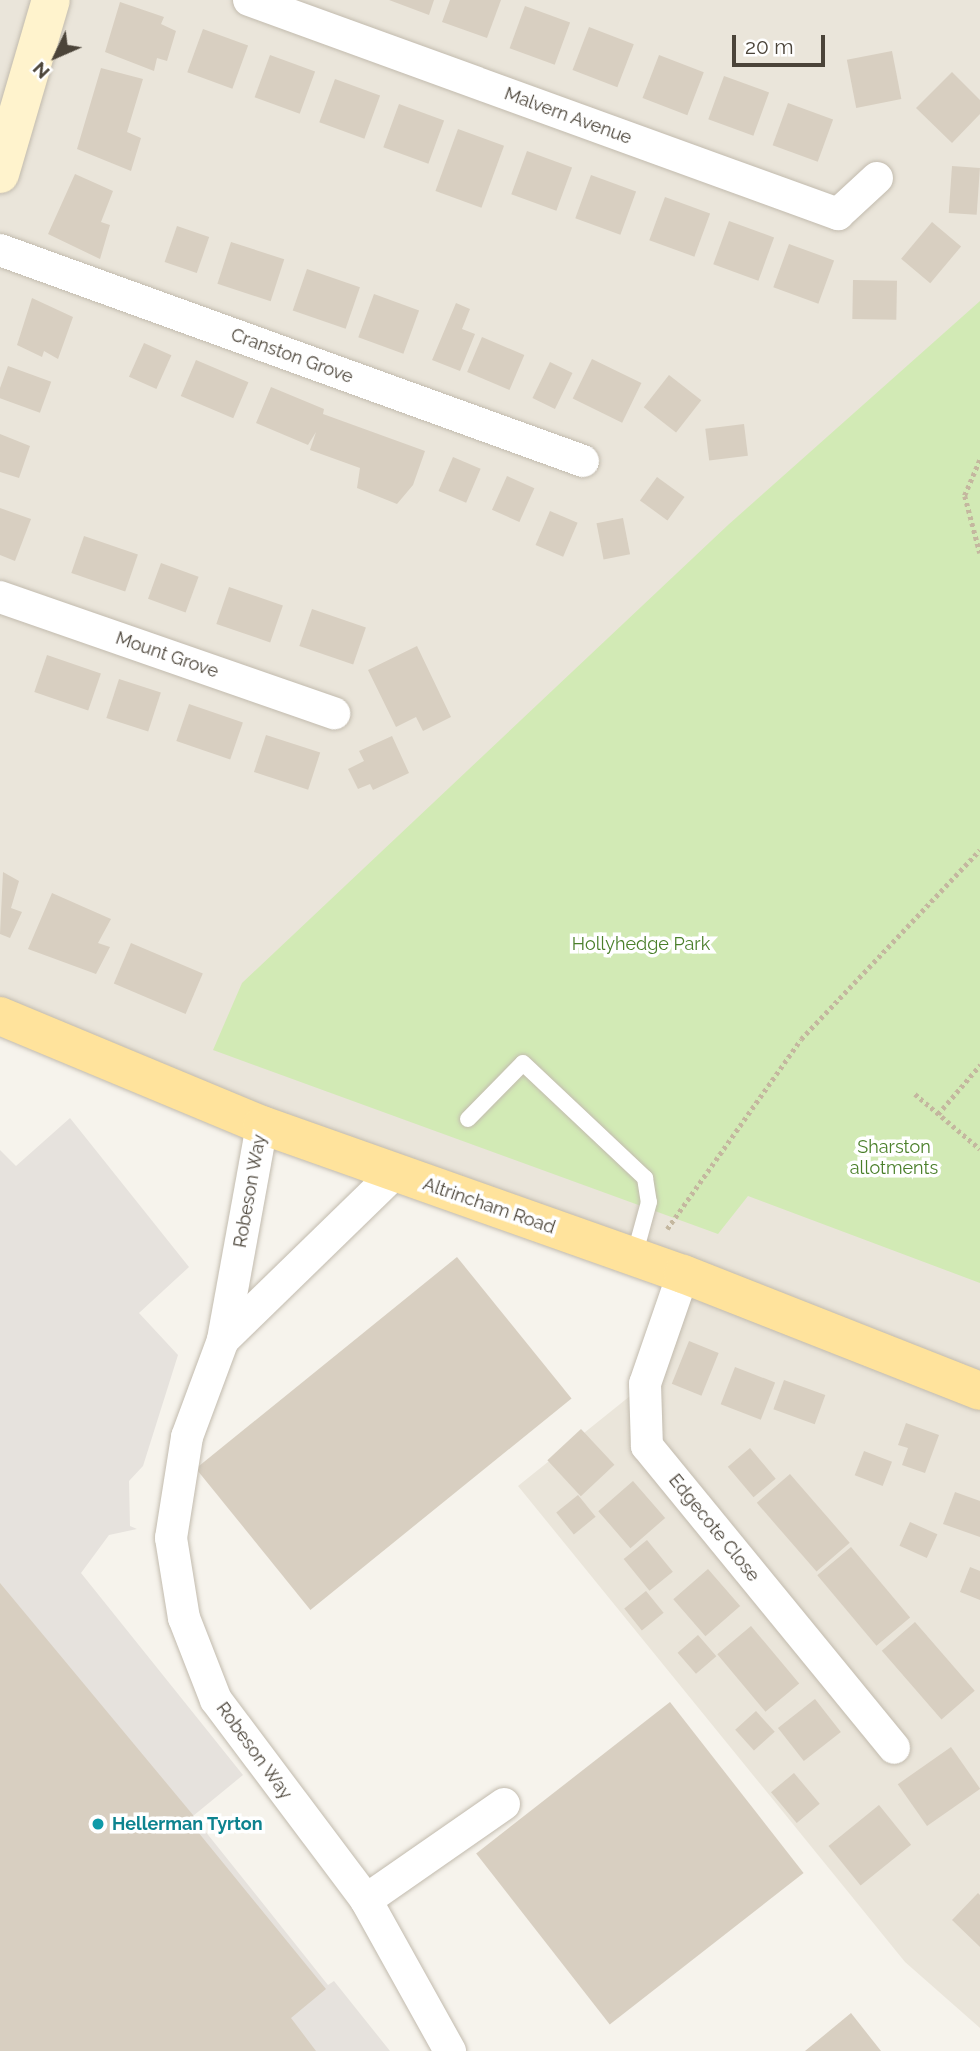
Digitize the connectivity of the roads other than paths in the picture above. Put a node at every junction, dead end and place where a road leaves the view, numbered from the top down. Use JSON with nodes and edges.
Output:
{"nodes":[{"id":1,"x":51,"y":0,"type":"edge"},
{"id":2,"x":249,"y":0,"type":"edge"},
{"id":3,"x":0,"y":174,"type":"edge"},
{"id":4,"x":877,"y":178,"type":"dead end"},
{"id":5,"x":0,"y":250,"type":"edge"},
{"id":6,"x":583,"y":461,"type":"dead end"},
{"id":7,"x":0,"y":597,"type":"edge"},
{"id":8,"x":334,"y":713,"type":"dead end"},
{"id":9,"x":0,"y":1016,"type":"edge"},
{"id":10,"x":468,"y":1119,"type":"dead end"},
{"id":11,"x":262,"y":1125,"type":"junction"},
{"id":12,"x":395,"y":1173,"type":"junction"},
{"id":13,"x":658,"y":1266,"type":"junction"},
{"id":14,"x":223,"y":1340,"type":"junction"},
{"id":15,"x":980,"y":1391,"type":"edge"},
{"id":16,"x":894,"y":1748,"type":"dead end"},
{"id":17,"x":505,"y":1804,"type":"dead end"},
{"id":18,"x":366,"y":1900,"type":"junction"},
{"id":19,"x":450,"y":2051,"type":"edge"}],
"edges":[{"from":1,"to":3,"type":"main road"},
{"from":2,"to":4,"type":"street","name":"Malvern Avenue"},
{"from":5,"to":6,"type":"street","name":"Cranston Grove"},
{"from":7,"to":8,"type":"street","name":"Mount Grove"},
{"from":9,"to":11,"type":"main road","name":"Altrincham Road"},
{"from":10,"to":13,"type":"lane"},
{"from":11,"to":12,"type":"main road","name":"Altrincham Road"},
{"from":11,"to":14,"type":"street","name":"Robeson Way"},
{"from":12,"to":13,"type":"main road","name":"Altrincham Road"},
{"from":12,"to":14,"type":"street","name":"Robeson Way"},
{"from":13,"to":15,"type":"main road","name":"Altrincham Road"},
{"from":13,"to":16,"type":"street","name":"Edgecote Close"},
{"from":14,"to":18,"type":"street","name":"Robeson Way"},
{"from":17,"to":18,"type":"street"},
{"from":18,"to":19,"type":"street","name":"Robeson Way"}]}
